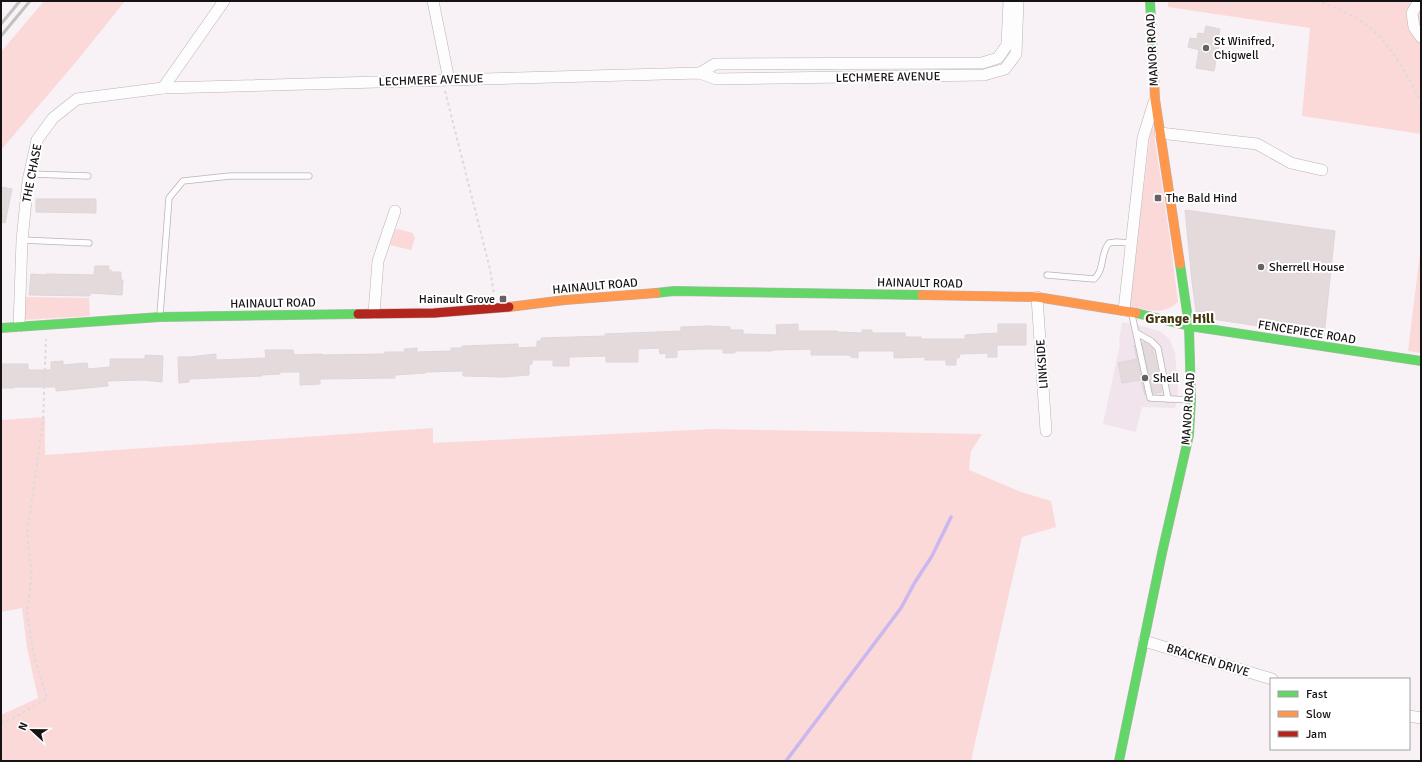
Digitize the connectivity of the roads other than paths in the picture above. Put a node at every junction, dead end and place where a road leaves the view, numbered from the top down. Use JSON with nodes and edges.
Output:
{"nodes":[{"id":1,"x":224,"y":1,"type":"edge"},
{"id":2,"x":433,"y":1,"type":"edge"},
{"id":3,"x":1009,"y":1,"type":"edge"},
{"id":4,"x":1018,"y":1,"type":"edge"},
{"id":5,"x":1150,"y":1,"type":"edge"},
{"id":6,"x":1419,"y":1,"type":"edge"},
{"id":7,"x":1421,"y":38,"type":"edge"},
{"id":8,"x":966,"y":63,"type":"junction"},
{"id":9,"x":840,"y":64,"type":"junction"},
{"id":10,"x":700,"y":73,"type":"junction"},
{"id":11,"x":966,"y":76,"type":"junction"},
{"id":12,"x":841,"y":77,"type":"junction"},
{"id":13,"x":446,"y":80,"type":"junction"},
{"id":14,"x":163,"y":88,"type":"junction"},
{"id":15,"x":1155,"y":100,"type":"junction"},
{"id":16,"x":1160,"y":133,"type":"junction"},
{"id":17,"x":1322,"y":170,"type":"dead end"},
{"id":18,"x":30,"y":174,"type":"junction"},
{"id":19,"x":88,"y":176,"type":"dead end"},
{"id":20,"x":309,"y":176,"type":"dead end"},
{"id":21,"x":395,"y":211,"type":"dead end"},
{"id":22,"x":22,"y":240,"type":"junction"},
{"id":23,"x":89,"y":243,"type":"dead end"},
{"id":24,"x":1132,"y":243,"type":"junction"},
{"id":25,"x":1048,"y":275,"type":"dead end"},
{"id":26,"x":1037,"y":297,"type":"junction"},
{"id":27,"x":1128,"y":312,"type":"junction"},
{"id":28,"x":374,"y":314,"type":"junction"},
{"id":29,"x":160,"y":317,"type":"junction"},
{"id":30,"x":19,"y":326,"type":"junction"},
{"id":31,"x":1189,"y":326,"type":"junction"},
{"id":32,"x":1,"y":328,"type":"edge"},
{"id":33,"x":1137,"y":333,"type":"junction"},
{"id":34,"x":1421,"y":361,"type":"edge"},
{"id":35,"x":1168,"y":399,"type":"junction"},
{"id":36,"x":1191,"y":400,"type":"junction"},
{"id":37,"x":1046,"y":431,"type":"dead end"},
{"id":38,"x":1144,"y":641,"type":"junction"},
{"id":39,"x":1270,"y":678,"type":"edge"},
{"id":40,"x":1410,"y":716,"type":"edge"},
{"id":41,"x":1421,"y":718,"type":"edge"},
{"id":42,"x":1119,"y":761,"type":"edge"}],
"edges":[{"from":1,"to":14,"type":"street"},
{"from":2,"to":13,"type":"street"},
{"from":3,"to":8,"type":"street","name":"LECHMERE AVENUE"},
{"from":4,"to":11,"type":"street","name":"LECHMERE AVENUE"},
{"from":5,"to":15,"type":"main road","name":"MANOR ROAD"},
{"from":6,"to":7,"type":"street"},
{"from":8,"to":9,"type":"street","name":"LECHMERE AVENUE"},
{"from":8,"to":11,"type":"street"},
{"from":9,"to":10,"type":"street","name":"LECHMERE AVENUE"},
{"from":9,"to":12,"type":"street"},
{"from":10,"to":12,"type":"street","name":"LECHMERE AVENUE"},
{"from":10,"to":13,"type":"street","name":"LECHMERE AVENUE"},
{"from":11,"to":12,"type":"street","name":"LECHMERE AVENUE"},
{"from":13,"to":14,"type":"street","name":"LECHMERE AVENUE"},
{"from":14,"to":18,"type":"street","name":"THE CHASE"},
{"from":15,"to":16,"type":"main road","name":"MANOR ROAD"},
{"from":15,"to":24,"type":"street","name":"MANOR ROAD"},
{"from":16,"to":17,"type":"street"},
{"from":16,"to":31,"type":"main road","name":"MANOR ROAD"},
{"from":18,"to":19,"type":"lane"},
{"from":18,"to":22,"type":"street","name":"THE CHASE"},
{"from":20,"to":29,"type":"lane"},
{"from":21,"to":28,"type":"street"},
{"from":22,"to":23,"type":"lane"},
{"from":22,"to":30,"type":"street","name":"THE CHASE"},
{"from":24,"to":25,"type":"lane"},
{"from":24,"to":27,"type":"street","name":"MANOR ROAD"},
{"from":26,"to":27,"type":"main road","name":"HAINAULT ROAD"},
{"from":26,"to":28,"type":"main road","name":"HAINAULT ROAD"},
{"from":26,"to":37,"type":"street","name":"LINKSIDE"},
{"from":27,"to":31,"type":"main road","name":"HAINAULT ROAD"},
{"from":27,"to":33,"type":"lane"},
{"from":28,"to":29,"type":"main road","name":"HAINAULT ROAD"},
{"from":29,"to":30,"type":"main road","name":"HAINAULT ROAD"},
{"from":30,"to":32,"type":"main road","name":"HAINAULT ROAD"},
{"from":31,"to":34,"type":"main road","name":"FENCEPIECE ROAD"},
{"from":31,"to":36,"type":"main road","name":"MANOR ROAD"},
{"from":33,"to":35,"type":"lane"},
{"from":33,"to":35,"type":"lane"},
{"from":35,"to":36,"type":"lane"},
{"from":36,"to":38,"type":"main road","name":"MANOR ROAD"},
{"from":38,"to":39,"type":"street","name":"BRACKEN DRIVE"},
{"from":38,"to":42,"type":"main road","name":"MANOR ROAD"},
{"from":40,"to":41,"type":"street"}]}
